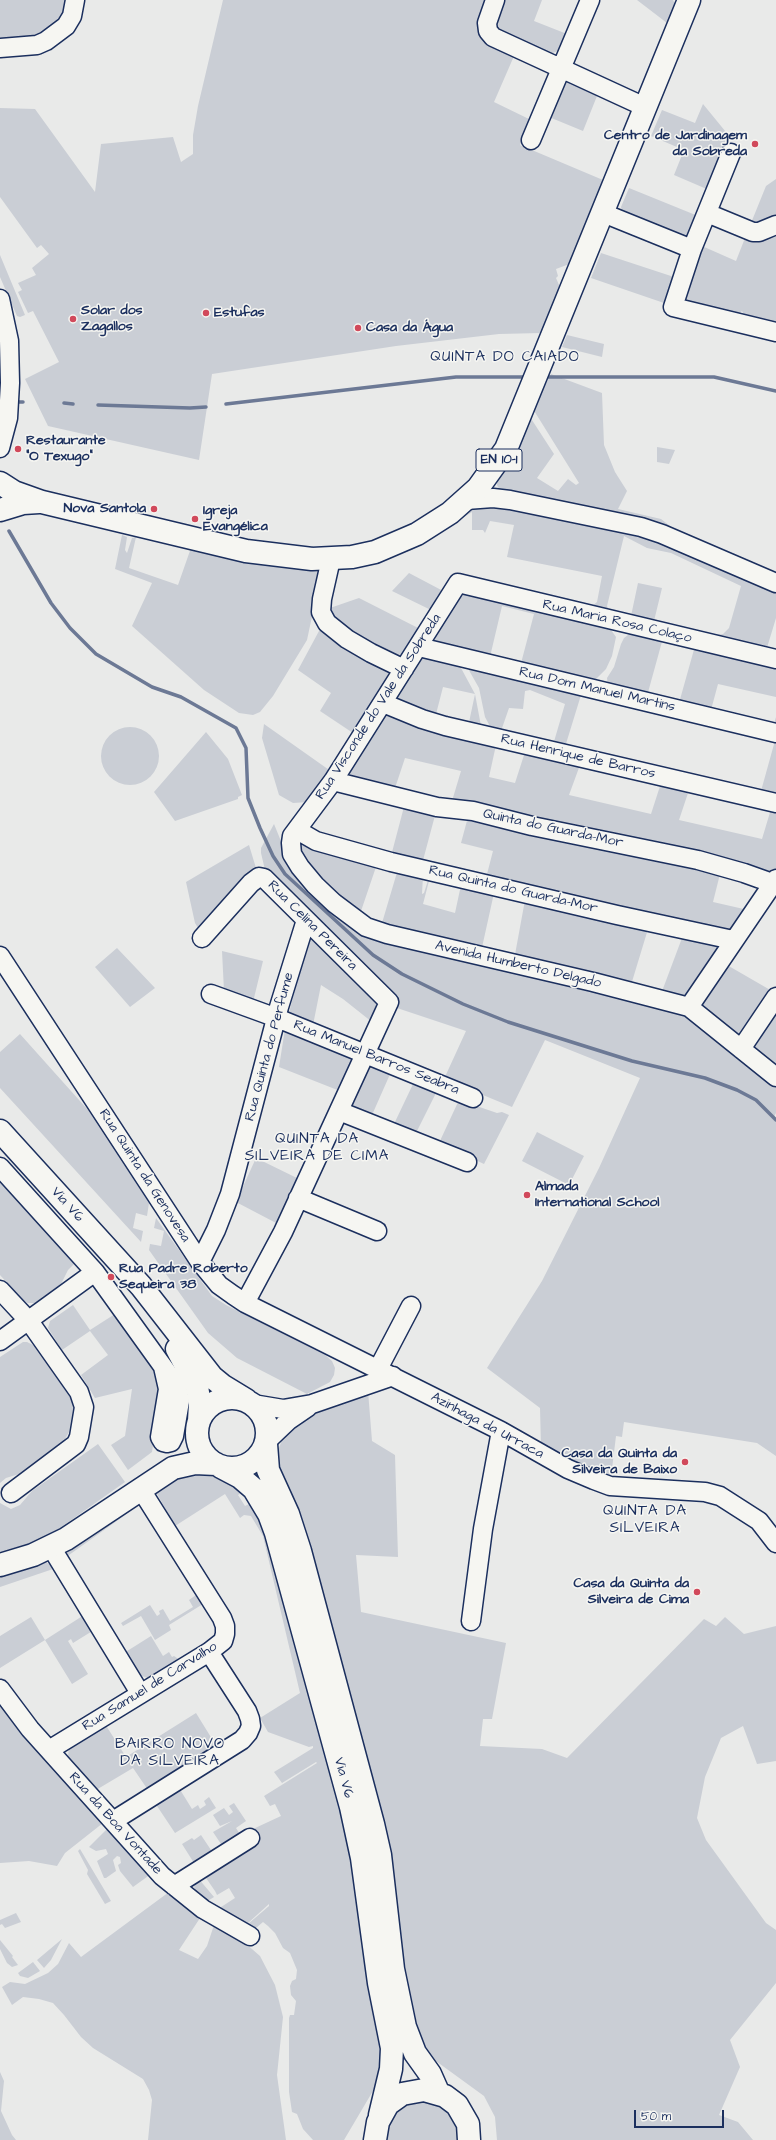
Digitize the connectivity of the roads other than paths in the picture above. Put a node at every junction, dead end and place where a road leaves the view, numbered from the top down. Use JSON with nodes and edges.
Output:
{"nodes":[{"id":1,"x":75,"y":0,"type":"edge"},
{"id":2,"x":495,"y":0,"type":"edge"},
{"id":3,"x":590,"y":0,"type":"edge"},
{"id":4,"x":686,"y":1,"type":"edge"},
{"id":5,"x":0,"y":48,"type":"edge"},
{"id":6,"x":560,"y":69,"type":"junction"},
{"id":7,"x":645,"y":107,"type":"junction"},
{"id":8,"x":531,"y":140,"type":"dead end"},
{"id":9,"x":731,"y":153,"type":"dead end"},
{"id":10,"x":603,"y":213,"type":"junction"},
{"id":11,"x":707,"y":213,"type":"junction"},
{"id":12,"x":776,"y":225,"type":"edge"},
{"id":13,"x":692,"y":249,"type":"junction"},
{"id":14,"x":0,"y":299,"type":"edge"},
{"id":15,"x":776,"y":332,"type":"edge"},
{"id":16,"x":5,"y":381,"type":"edge"},
{"id":17,"x":0,"y":448,"type":"edge"},
{"id":18,"x":489,"y":475,"type":"junction"},
{"id":19,"x":1,"y":484,"type":"edge"},
{"id":20,"x":466,"y":500,"type":"junction"},
{"id":21,"x":510,"y":500,"type":"junction"},
{"id":22,"x":42,"y":502,"type":"junction"},
{"id":23,"x":1,"y":510,"type":"edge"},
{"id":24,"x":331,"y":559,"type":"junction"},
{"id":25,"x":458,"y":583,"type":"joint"},
{"id":26,"x":776,"y":584,"type":"edge"},
{"id":27,"x":418,"y":647,"type":"junction"},
{"id":28,"x":776,"y":659,"type":"edge"},
{"id":29,"x":404,"y":669,"type":"junction"},
{"id":30,"x":383,"y":703,"type":"junction"},
{"id":31,"x":776,"y":733,"type":"edge"},
{"id":32,"x":333,"y":781,"type":"junction"},
{"id":33,"x":776,"y":803,"type":"edge"},
{"id":34,"x":297,"y":830,"type":"junction"},
{"id":35,"x":774,"y":881,"type":"edge"},
{"id":36,"x":306,"y":920,"type":"junction"},
{"id":37,"x":202,"y":938,"type":"dead end"},
{"id":38,"x":733,"y":940,"type":"junction"},
{"id":39,"x":3,"y":966,"type":"edge"},
{"id":40,"x":211,"y":994,"type":"dead end"},
{"id":41,"x":776,"y":997,"type":"edge"},
{"id":42,"x":689,"y":1007,"type":"junction"},
{"id":43,"x":277,"y":1018,"type":"junction"},
{"id":44,"x":741,"y":1049,"type":"junction"},
{"id":45,"x":365,"y":1053,"type":"junction"},
{"id":46,"x":776,"y":1077,"type":"edge"},
{"id":47,"x":473,"y":1098,"type":"dead end"},
{"id":48,"x":339,"y":1111,"type":"junction"},
{"id":49,"x":0,"y":1131,"type":"edge"},
{"id":50,"x":468,"y":1162,"type":"dead end"},
{"id":51,"x":0,"y":1168,"type":"edge"},
{"id":52,"x":298,"y":1198,"type":"junction"},
{"id":53,"x":377,"y":1231,"type":"dead end"},
{"id":54,"x":200,"y":1262,"type":"junction"},
{"id":55,"x":95,"y":1272,"type":"junction"},
{"id":56,"x":134,"y":1279,"type":"junction"},
{"id":57,"x":0,"y":1290,"type":"edge"},
{"id":58,"x":245,"y":1303,"type":"junction"},
{"id":59,"x":411,"y":1306,"type":"dead end"},
{"id":60,"x":29,"y":1321,"type":"junction"},
{"id":61,"x":0,"y":1341,"type":"edge"},
{"id":62,"x":386,"y":1372,"type":"junction"},
{"id":63,"x":173,"y":1398,"type":"dead end"},
{"id":64,"x":250,"y":1402,"type":"junction"},
{"id":65,"x":312,"y":1404,"type":"junction"},
{"id":66,"x":198,"y":1424,"type":"junction"},
{"id":67,"x":501,"y":1431,"type":"junction"},
{"id":68,"x":267,"y":1442,"type":"junction"},
{"id":69,"x":218,"y":1465,"type":"junction"},
{"id":70,"x":173,"y":1468,"type":"junction"},
{"id":71,"x":140,"y":1488,"type":"junction"},
{"id":72,"x":11,"y":1493,"type":"dead end"},
{"id":73,"x":776,"y":1543,"type":"edge"},
{"id":74,"x":51,"y":1547,"type":"junction"},
{"id":75,"x":0,"y":1565,"type":"edge"},
{"id":76,"x":471,"y":1621,"type":"dead end"},
{"id":77,"x":209,"y":1652,"type":"junction"},
{"id":78,"x":0,"y":1689,"type":"edge"},
{"id":79,"x":140,"y":1693,"type":"junction"},
{"id":80,"x":49,"y":1750,"type":"junction"},
{"id":81,"x":113,"y":1821,"type":"junction"},
{"id":82,"x":250,"y":1838,"type":"dead end"},
{"id":83,"x":174,"y":1886,"type":"junction"},
{"id":84,"x":250,"y":1936,"type":"dead end"},
{"id":85,"x":438,"y":2092,"type":"junction"},
{"id":86,"x":373,"y":2131,"type":"edge"},
{"id":87,"x":469,"y":2140,"type":"edge"}],
"edges":[{"from":1,"to":5,"type":"street"},
{"from":2,"to":6,"type":"street"},
{"from":3,"to":6,"type":"street"},
{"from":4,"to":7,"type":"main road","number":"EN 10-1"},
{"from":6,"to":7,"type":"street"},
{"from":6,"to":8,"type":"street"},
{"from":7,"to":10,"type":"main road","number":"EN 10-1"},
{"from":9,"to":11,"type":"street"},
{"from":10,"to":13,"type":"street"},
{"from":10,"to":18,"type":"main road","number":"EN 10-1"},
{"from":11,"to":12,"type":"street"},
{"from":11,"to":13,"type":"street"},
{"from":13,"to":15,"type":"street"},
{"from":14,"to":16,"type":"street"},
{"from":16,"to":17,"type":"street"},
{"from":18,"to":20,"type":"main road","number":"EN 10-1"},
{"from":18,"to":21,"type":"street"},
{"from":19,"to":22,"type":"main road","number":"EN 10-1"},
{"from":19,"to":23,"type":"main road"},
{"from":20,"to":21,"type":"street"},
{"from":20,"to":24,"type":"main road","number":"EN 10-1"},
{"from":21,"to":26,"type":"street"},
{"from":22,"to":23,"type":"main road","number":"EN 10-1"},
{"from":22,"to":24,"type":"main road","number":"EN 10-1"},
{"from":24,"to":29,"type":"street"},
{"from":25,"to":27,"type":"street","name":"Rua Visconde do Vale da Sobreda"},
{"from":25,"to":28,"type":"street","name":"Rua Maria Rosa Colaço"},
{"from":27,"to":29,"type":"street","name":"Rua Visconde do Vale da Sobreda"},
{"from":27,"to":31,"type":"street","name":"Rua Dom Manuel Martins"},
{"from":29,"to":30,"type":"street","name":"Rua Visconde do Vale da Sobreda"},
{"from":30,"to":32,"type":"street","name":"Rua Visconde do Vale da Sobreda"},
{"from":30,"to":33,"type":"street","name":"Rua Henrique de Barros"},
{"from":32,"to":34,"type":"street","name":"Rua Visconde do Vale da Sobreda"},
{"from":32,"to":35,"type":"street","name":"Quinta do Guarda-Mor"},
{"from":34,"to":38,"type":"street","name":"Rua Quinta do Guarda-Mor"},
{"from":34,"to":42,"type":"street","name":"Avenida Humberto Delgado"},
{"from":35,"to":38,"type":"street"},
{"from":36,"to":37,"type":"street","name":"Rua Celina Pereira"},
{"from":36,"to":43,"type":"street","name":"Rua Quinta do Perfume"},
{"from":36,"to":45,"type":"street","name":"Rua Celina Pereira"},
{"from":38,"to":42,"type":"street"},
{"from":39,"to":54,"type":"street","name":"Rua Quinta da Genovesa"},
{"from":40,"to":43,"type":"street","name":"Rua Manuel Barros Seabra"},
{"from":41,"to":44,"type":"street"},
{"from":42,"to":44,"type":"street","name":"Avenida Humberto Delgado"},
{"from":43,"to":45,"type":"street","name":"Rua Manuel Barros Seabra"},
{"from":43,"to":54,"type":"street","name":"Rua Quinta do Perfume"},
{"from":44,"to":46,"type":"street","name":"Avenida Humberto Delgado"},
{"from":45,"to":47,"type":"street","name":"Rua Manuel Barros Seabra"},
{"from":45,"to":48,"type":"street"},
{"from":48,"to":50,"type":"street"},
{"from":48,"to":52,"type":"street"},
{"from":49,"to":56,"type":"main road","name":"Via V6"},
{"from":51,"to":55,"type":"street"},
{"from":52,"to":53,"type":"street"},
{"from":52,"to":58,"type":"street"},
{"from":54,"to":58,"type":"street","name":"Rua Quinta da Genovesa"},
{"from":55,"to":60,"type":"street"},
{"from":55,"to":63,"type":"street"},
{"from":56,"to":64,"type":"main road","name":"Via V6"},
{"from":56,"to":66,"type":"main road","name":"Via V6"},
{"from":57,"to":60,"type":"street"},
{"from":58,"to":62,"type":"street","name":"Rua Quinta da Genovesa"},
{"from":59,"to":62,"type":"street"},
{"from":60,"to":61,"type":"street"},
{"from":60,"to":72,"type":"street"},
{"from":62,"to":65,"type":"street"},
{"from":62,"to":67,"type":"street","name":"Azinhaga da Urraca"},
{"from":64,"to":65,"type":"street"},
{"from":64,"to":66,"type":"main road"},
{"from":64,"to":68,"type":"main road"},
{"from":65,"to":68,"type":"street"},
{"from":66,"to":69,"type":"main road"},
{"from":66,"to":70,"type":"main road"},
{"from":67,"to":73,"type":"street","name":"Azinhaga da Urraca"},
{"from":67,"to":76,"type":"street"},
{"from":68,"to":69,"type":"main road"},
{"from":68,"to":85,"type":"main road","name":"Via V6"},
{"from":69,"to":70,"type":"main road"},
{"from":69,"to":86,"type":"main road","name":"Via V6"},
{"from":70,"to":71,"type":"main road"},
{"from":71,"to":74,"type":"main road"},
{"from":71,"to":77,"type":"street","name":"Rua Samuel de Carvalho"},
{"from":74,"to":75,"type":"main road"},
{"from":74,"to":79,"type":"street"},
{"from":77,"to":79,"type":"street","name":"Rua Samuel de Carvalho"},
{"from":77,"to":81,"type":"street"},
{"from":78,"to":80,"type":"street","name":"Rua da Boa Vontade"},
{"from":79,"to":80,"type":"street","name":"Rua Samuel de Carvalho"},
{"from":80,"to":81,"type":"street","name":"Rua da Boa Vontade"},
{"from":81,"to":83,"type":"street","name":"Rua da Boa Vontade"},
{"from":82,"to":83,"type":"street"},
{"from":83,"to":84,"type":"street","name":"Rua da Boa Vontade"},
{"from":85,"to":86,"type":"main road"},
{"from":85,"to":87,"type":"main road"}]}
